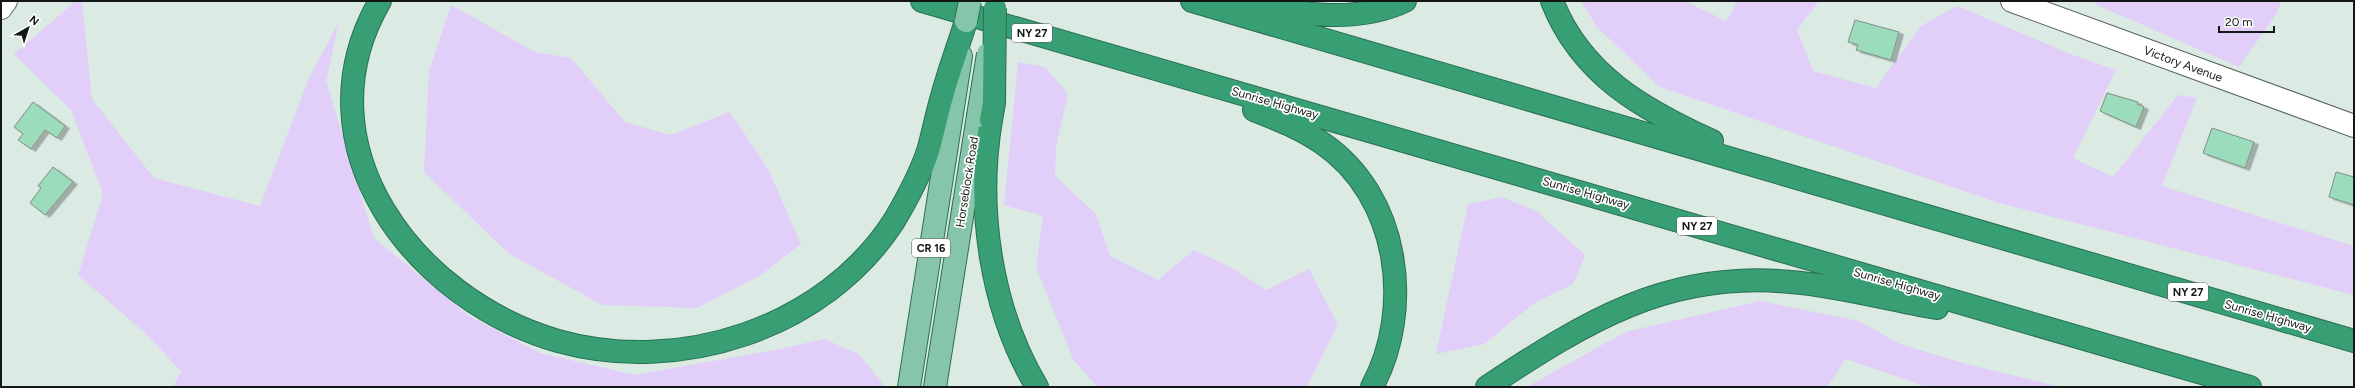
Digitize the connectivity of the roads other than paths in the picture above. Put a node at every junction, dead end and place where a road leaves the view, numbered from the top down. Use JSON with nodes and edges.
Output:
{"nodes":[{"id":1,"x":6,"y":1,"type":"edge"},
{"id":2,"x":380,"y":1,"type":"edge"},
{"id":3,"x":922,"y":1,"type":"edge"},
{"id":4,"x":1192,"y":1,"type":"edge"},
{"id":5,"x":1227,"y":1,"type":"edge"},
{"id":6,"x":1405,"y":1,"type":"edge"},
{"id":7,"x":1552,"y":1,"type":"edge"},
{"id":8,"x":2012,"y":1,"type":"edge"},
{"id":9,"x":996,"y":4,"type":"edge"},
{"id":10,"x":1,"y":8,"type":"edge"},
{"id":11,"x":968,"y":11,"type":"edge"},
{"id":12,"x":1143,"y":65,"type":"junction"},
{"id":13,"x":946,"y":108,"type":"junction"},
{"id":14,"x":984,"y":118,"type":"junction"},
{"id":15,"x":2354,"y":126,"type":"edge"},
{"id":16,"x":1786,"y":174,"type":"junction"},
{"id":17,"x":2025,"y":321,"type":"junction"},
{"id":18,"x":2354,"y":341,"type":"edge"},
{"id":19,"x":909,"y":387,"type":"edge"},
{"id":20,"x":935,"y":387,"type":"edge"},
{"id":21,"x":1037,"y":387,"type":"edge"},
{"id":22,"x":1372,"y":387,"type":"edge"},
{"id":23,"x":1487,"y":387,"type":"edge"},
{"id":24,"x":2250,"y":387,"type":"edge"}],
"edges":[{"from":1,"to":10,"type":"street"},
{"from":2,"to":13,"type":"highway"},
{"from":3,"to":12,"type":"highway","name":"Sunrise Highway","number":"NY 27"},
{"from":4,"to":16,"type":"highway","name":"Sunrise Highway","number":"NY 27"},
{"from":5,"to":6,"type":"highway"},
{"from":7,"to":16,"type":"highway"},
{"from":8,"to":15,"type":"street","name":"Victory Avenue"},
{"from":9,"to":14,"type":"highway","bridge":true},
{"from":11,"to":13,"type":"highway"},
{"from":12,"to":17,"type":"highway","name":"Sunrise Highway","number":"NY 27"},
{"from":12,"to":22,"type":"highway"},
{"from":13,"to":19,"type":"main road","name":"Horseblock Road","number":"CR 16"},
{"from":14,"to":20,"type":"main road","name":"Horseblock Road","number":"CR 16"},
{"from":14,"to":21,"type":"highway"},
{"from":16,"to":18,"type":"highway","name":"Sunrise Highway","number":"NY 27"},
{"from":17,"to":23,"type":"highway"},
{"from":17,"to":24,"type":"highway","name":"Sunrise Highway","number":"NY 27"}]}
